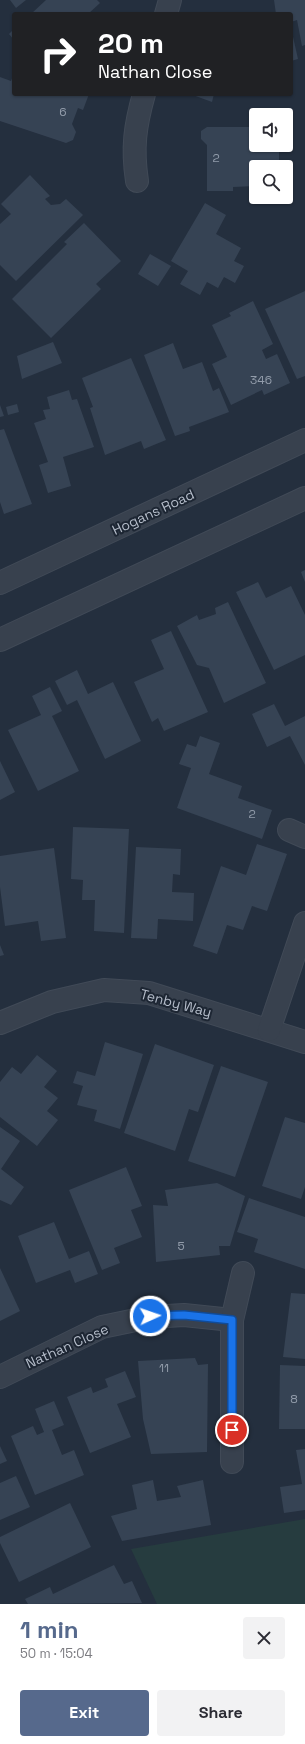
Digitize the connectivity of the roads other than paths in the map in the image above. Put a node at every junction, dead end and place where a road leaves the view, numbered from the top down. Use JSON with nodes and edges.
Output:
{"nodes":[{"id":1,"x":170,"y":0,"type":"edge"},
{"id":2,"x":167,"y":12,"type":"edge"},
{"id":3,"x":143,"y":96,"type":"edge"},
{"id":4,"x":137,"y":181,"type":"dead end"},
{"id":5,"x":305,"y":440,"type":"edge"},
{"id":6,"x":305,"y":498,"type":"edge"},
{"id":7,"x":0,"y":583,"type":"edge"},
{"id":8,"x":0,"y":640,"type":"edge"},
{"id":9,"x":305,"y":923,"type":"edge"},
{"id":10,"x":0,"y":1023,"type":"edge"},
{"id":11,"x":268,"y":1030,"type":"junction"},
{"id":12,"x":305,"y":1042,"type":"edge"},
{"id":13,"x":243,"y":1273,"type":"dead end"},
{"id":14,"x":232,"y":1320,"type":"junction"},
{"id":15,"x":0,"y":1377,"type":"edge"},
{"id":16,"x":232,"y":1462,"type":"dead end"}],
"edges":[{"from":1,"to":2,"type":"street"},
{"from":3,"to":4,"type":"street"},
{"from":5,"to":7,"type":"street","name":"Hogans Road"},
{"from":6,"to":8,"type":"street"},
{"from":9,"to":11,"type":"street"},
{"from":10,"to":11,"type":"street","name":"Tenby Way"},
{"from":11,"to":12,"type":"street","name":"Tenby Way"},
{"from":13,"to":14,"type":"street"},
{"from":14,"to":15,"type":"street","name":"Nathan Close"},
{"from":14,"to":16,"type":"street"}]}
